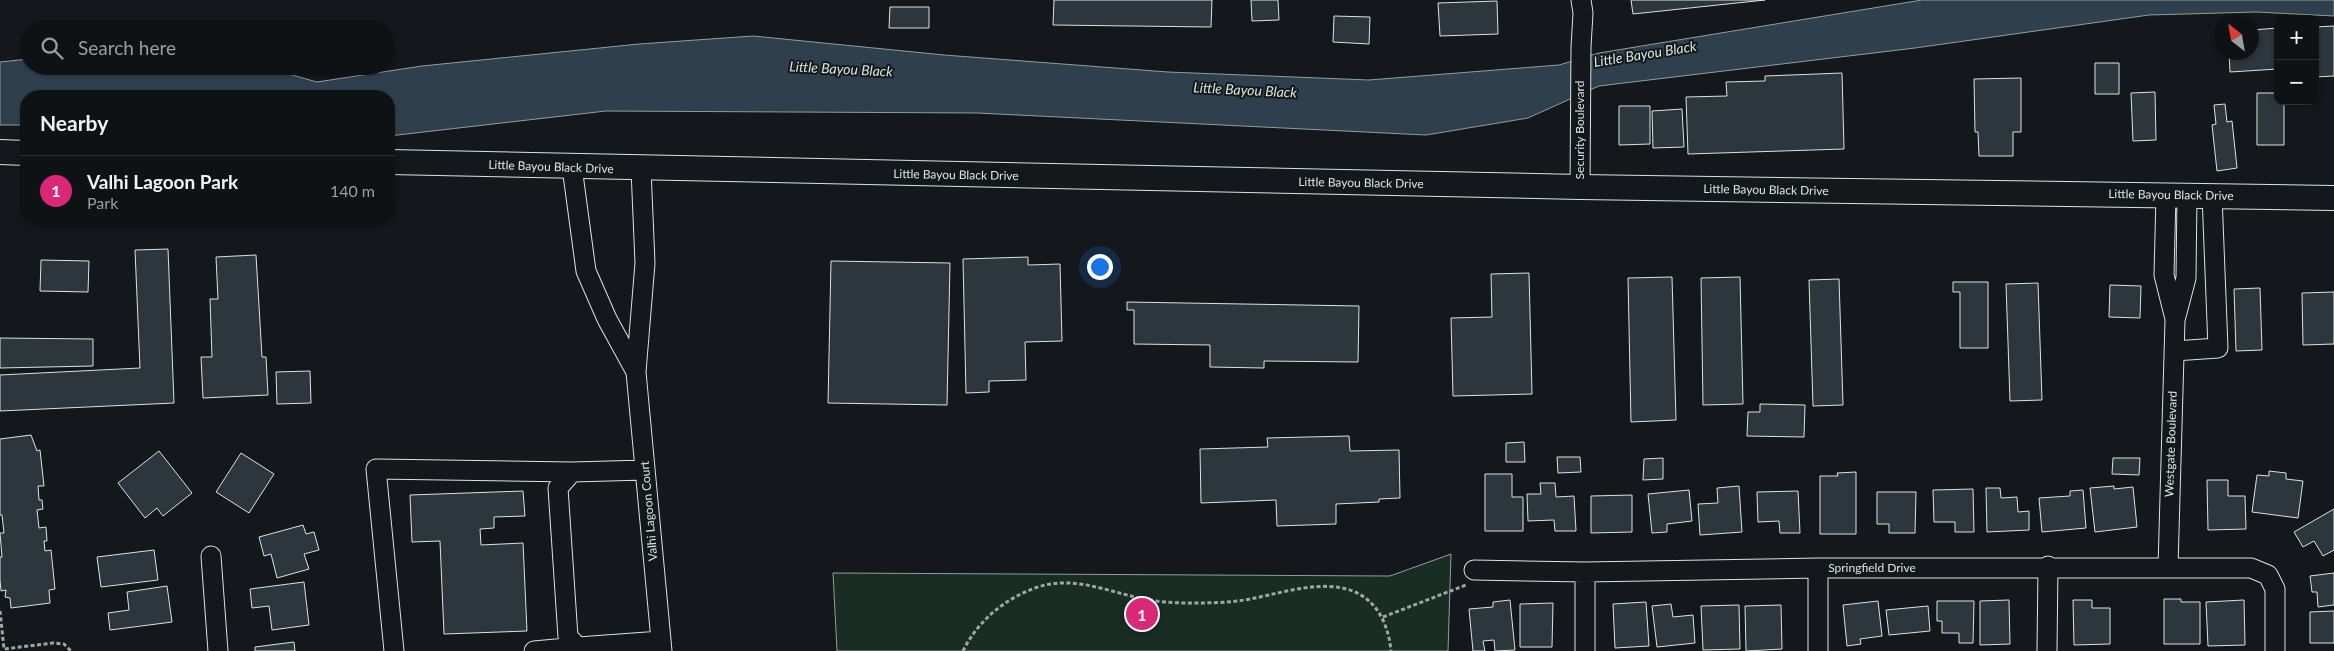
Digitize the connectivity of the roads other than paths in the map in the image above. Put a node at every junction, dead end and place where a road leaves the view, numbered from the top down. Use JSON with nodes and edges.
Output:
{"nodes":[{"id":1,"x":1584,"y":4,"type":"edge"},
{"id":2,"x":0,"y":152,"type":"edge"},
{"id":3,"x":20,"y":153,"type":"edge"},
{"id":4,"x":395,"y":162,"type":"edge"},
{"id":5,"x":572,"y":167,"type":"junction"},
{"id":6,"x":641,"y":169,"type":"junction"},
{"id":7,"x":1580,"y":187,"type":"junction"},
{"id":8,"x":2176,"y":195,"type":"junction"},
{"id":9,"x":2212,"y":195,"type":"junction"},
{"id":10,"x":2334,"y":198,"type":"edge"},
{"id":11,"x":2174,"y":350,"type":"junction"},
{"id":12,"x":636,"y":372,"type":"junction"},
{"id":13,"x":645,"y":470,"type":"junction"},
{"id":14,"x":572,"y":472,"type":"junction"},
{"id":15,"x":211,"y":556,"type":"dead end"},
{"id":16,"x":2048,"y":566,"type":"junction"},
{"id":17,"x":2168,"y":567,"type":"junction"},
{"id":18,"x":1818,"y":568,"type":"junction"},
{"id":19,"x":1585,"y":572,"type":"junction"},
{"id":20,"x":1471,"y":577,"type":"road end"},
{"id":21,"x":662,"y":646,"type":"edge"},
{"id":22,"x":578,"y":647,"type":"junction"},
{"id":23,"x":218,"y":651,"type":"edge"},
{"id":24,"x":394,"y":651,"type":"edge"},
{"id":25,"x":534,"y":651,"type":"edge"},
{"id":26,"x":1585,"y":651,"type":"edge"},
{"id":27,"x":1818,"y":651,"type":"edge"},
{"id":28,"x":2047,"y":651,"type":"edge"},
{"id":29,"x":2275,"y":651,"type":"edge"}],
"edges":[{"from":1,"to":7,"type":"street","name":"Security Boulevard"},
{"from":2,"to":3,"type":"main road"},
{"from":4,"to":5,"type":"main road","name":"Little Bayou Black Drive"},
{"from":5,"to":6,"type":"main road","name":"Little Bayou Black Drive"},
{"from":5,"to":12,"type":"street","name":"Valhi Lagoon Court"},
{"from":6,"to":7,"type":"main road","name":"Little Bayou Black Drive"},
{"from":6,"to":12,"type":"street","name":"Valhi Lagoon Court"},
{"from":7,"to":8,"type":"main road","name":"Little Bayou Black Drive"},
{"from":8,"to":9,"type":"main road","name":"Little Bayou Black Drive"},
{"from":8,"to":11,"type":"street","name":"Westgate Boulevard"},
{"from":9,"to":10,"type":"main road","name":"Little Bayou Black Drive"},
{"from":9,"to":11,"type":"street"},
{"from":11,"to":17,"type":"street","name":"Westgate Boulevard"},
{"from":12,"to":13,"type":"street","name":"Valhi Lagoon Court"},
{"from":13,"to":14,"type":"street"},
{"from":13,"to":21,"type":"street","name":"Valhi Lagoon Court"},
{"from":14,"to":22,"type":"street"},
{"from":14,"to":24,"type":"street"},
{"from":15,"to":23,"type":"street"},
{"from":16,"to":17,"type":"street","name":"Springfield Drive"},
{"from":16,"to":18,"type":"street","name":"Springfield Drive"},
{"from":16,"to":28,"type":"street"},
{"from":17,"to":29,"type":"street","name":"Springfield Drive"},
{"from":18,"to":19,"type":"street","name":"Springfield Drive"},
{"from":18,"to":27,"type":"street"},
{"from":19,"to":20,"type":"street","name":"Springfield Drive"},
{"from":19,"to":26,"type":"street"},
{"from":21,"to":22,"type":"street"},
{"from":22,"to":25,"type":"street"}]}
